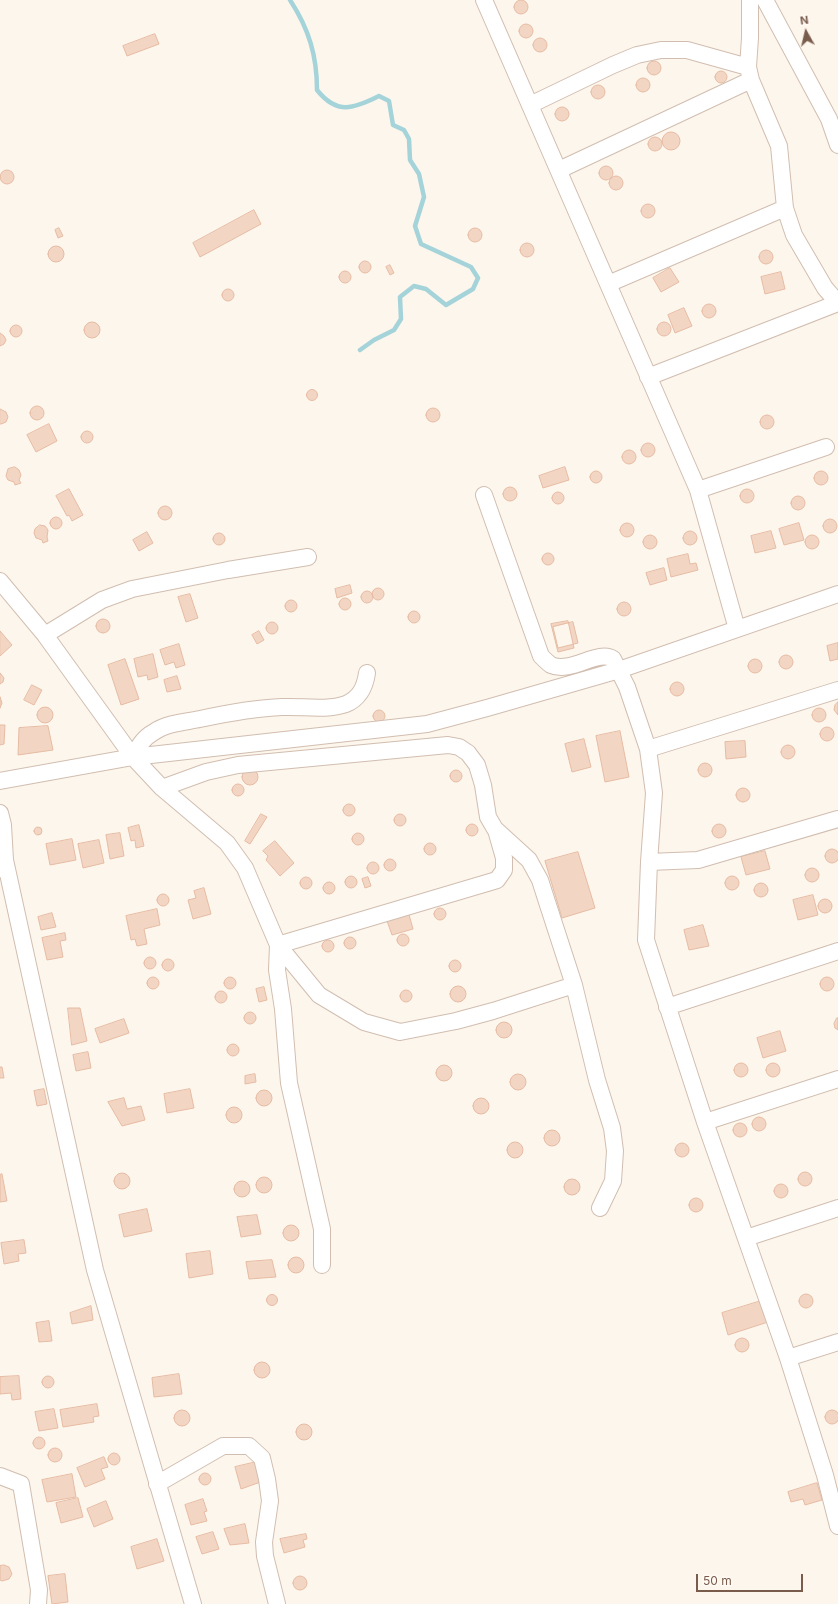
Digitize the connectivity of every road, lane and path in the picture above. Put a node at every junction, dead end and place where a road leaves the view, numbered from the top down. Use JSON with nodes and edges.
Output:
{"nodes":[{"id":1,"x":484,"y":0,"type":"edge"},
{"id":2,"x":750,"y":0,"type":"edge"},
{"id":3,"x":765,"y":0,"type":"edge"},
{"id":4,"x":749,"y":74,"type":"junction"},
{"id":5,"x":530,"y":105,"type":"junction"},
{"id":6,"x":838,"y":145,"type":"edge"},
{"id":7,"x":559,"y":170,"type":"junction"},
{"id":8,"x":785,"y":208,"type":"junction"},
{"id":9,"x":608,"y":284,"type":"junction"},
{"id":10,"x":838,"y":303,"type":"edge"},
{"id":11,"x":648,"y":377,"type":"junction"},
{"id":12,"x":826,"y":448,"type":"dead end"},
{"id":13,"x":698,"y":490,"type":"junction"},
{"id":14,"x":484,"y":495,"type":"dead end"},
{"id":15,"x":308,"y":557,"type":"dead end"},
{"id":16,"x":0,"y":581,"type":"edge"},
{"id":17,"x":838,"y":594,"type":"edge"},
{"id":18,"x":737,"y":629,"type":"junction"},
{"id":19,"x":45,"y":635,"type":"junction"},
{"id":20,"x":619,"y":670,"type":"junction"},
{"id":21,"x":367,"y":673,"type":"dead end"},
{"id":22,"x":838,"y":690,"type":"edge"},
{"id":23,"x":648,"y":749,"type":"junction"},
{"id":24,"x":133,"y":757,"type":"junction"},
{"id":25,"x":0,"y":781,"type":"edge"},
{"id":26,"x":162,"y":788,"type":"junction"},
{"id":27,"x":0,"y":813,"type":"edge"},
{"id":28,"x":838,"y":819,"type":"edge"},
{"id":29,"x":495,"y":829,"type":"junction"},
{"id":30,"x":649,"y":862,"type":"junction"},
{"id":31,"x":3,"y":864,"type":"edge"},
{"id":32,"x":278,"y":946,"type":"junction"},
{"id":33,"x":838,"y":951,"type":"edge"},
{"id":34,"x":574,"y":986,"type":"junction"},
{"id":35,"x":667,"y":1007,"type":"junction"},
{"id":36,"x":838,"y":1079,"type":"edge"},
{"id":37,"x":705,"y":1122,"type":"junction"},
{"id":38,"x":600,"y":1208,"type":"dead end"},
{"id":39,"x":838,"y":1208,"type":"edge"},
{"id":40,"x":746,"y":1238,"type":"junction"},
{"id":41,"x":322,"y":1265,"type":"dead end"},
{"id":42,"x":838,"y":1342,"type":"edge"},
{"id":43,"x":788,"y":1358,"type":"junction"},
{"id":44,"x":832,"y":1473,"type":"edge"},
{"id":45,"x":0,"y":1476,"type":"edge"},
{"id":46,"x":157,"y":1484,"type":"junction"},
{"id":47,"x":838,"y":1526,"type":"edge"},
{"id":48,"x":38,"y":1604,"type":"edge"},
{"id":49,"x":193,"y":1604,"type":"edge"},
{"id":50,"x":277,"y":1604,"type":"edge"}],
"edges":[{"from":1,"to":5,"type":"street"},
{"from":2,"to":4,"type":"street"},
{"from":3,"to":6,"type":"street"},
{"from":4,"to":5,"type":"street"},
{"from":4,"to":7,"type":"street"},
{"from":4,"to":8,"type":"street"},
{"from":5,"to":7,"type":"street"},
{"from":7,"to":9,"type":"street"},
{"from":8,"to":9,"type":"street"},
{"from":8,"to":10,"type":"street"},
{"from":9,"to":11,"type":"street"},
{"from":10,"to":11,"type":"street"},
{"from":11,"to":13,"type":"street"},
{"from":12,"to":13,"type":"street"},
{"from":13,"to":18,"type":"street"},
{"from":14,"to":20,"type":"street"},
{"from":15,"to":19,"type":"street"},
{"from":16,"to":19,"type":"street"},
{"from":17,"to":18,"type":"street"},
{"from":18,"to":20,"type":"street"},
{"from":19,"to":24,"type":"street"},
{"from":20,"to":23,"type":"street"},
{"from":20,"to":24,"type":"street"},
{"from":21,"to":24,"type":"street"},
{"from":22,"to":23,"type":"street"},
{"from":23,"to":30,"type":"street"},
{"from":24,"to":25,"type":"street"},
{"from":24,"to":26,"type":"street"},
{"from":26,"to":29,"type":"street"},
{"from":26,"to":32,"type":"street"},
{"from":27,"to":31,"type":"street"},
{"from":28,"to":30,"type":"street"},
{"from":29,"to":32,"type":"street"},
{"from":29,"to":34,"type":"street"},
{"from":30,"to":35,"type":"street"},
{"from":31,"to":46,"type":"street"},
{"from":32,"to":34,"type":"street"},
{"from":32,"to":41,"type":"street"},
{"from":33,"to":35,"type":"street"},
{"from":34,"to":38,"type":"street"},
{"from":35,"to":37,"type":"street"},
{"from":36,"to":37,"type":"street"},
{"from":37,"to":40,"type":"street"},
{"from":39,"to":40,"type":"street"},
{"from":40,"to":43,"type":"street"},
{"from":42,"to":43,"type":"street"},
{"from":43,"to":44,"type":"street"},
{"from":44,"to":47,"type":"street"},
{"from":45,"to":48,"type":"street"},
{"from":46,"to":49,"type":"street"},
{"from":46,"to":50,"type":"street"}]}
